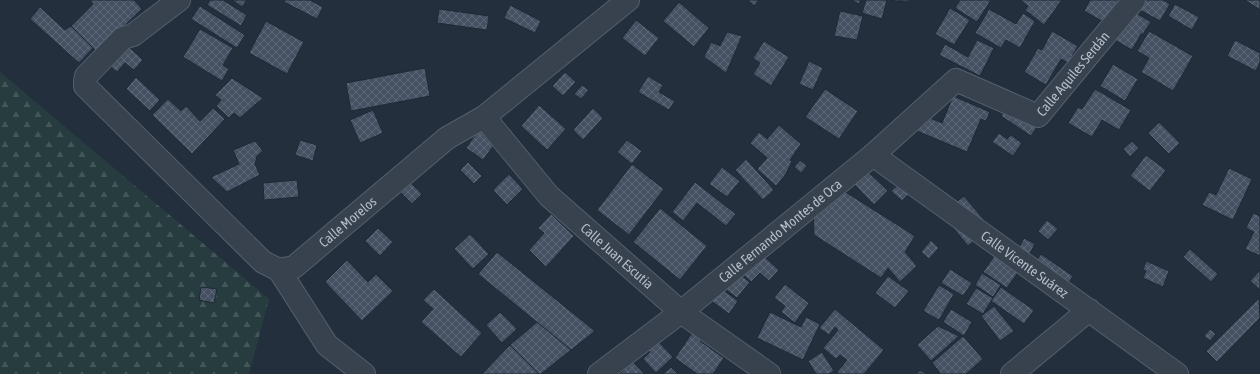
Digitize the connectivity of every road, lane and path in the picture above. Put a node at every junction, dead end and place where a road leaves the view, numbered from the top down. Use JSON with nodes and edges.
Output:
{"nodes":[{"id":1,"x":179,"y":0,"type":"edge"},
{"id":2,"x":628,"y":0,"type":"edge"},
{"id":3,"x":1134,"y":0,"type":"edge"},
{"id":4,"x":956,"y":80,"type":"joint"},
{"id":5,"x":484,"y":117,"type":"junction"},
{"id":6,"x":873,"y":155,"type":"junction"},
{"id":7,"x":279,"y":270,"type":"junction"},
{"id":8,"x":1089,"y":310,"type":"junction"},
{"id":9,"x":681,"y":312,"type":"junction"},
{"id":10,"x":364,"y":374,"type":"edge"},
{"id":11,"x":599,"y":374,"type":"edge"},
{"id":12,"x":769,"y":374,"type":"edge"},
{"id":13,"x":1012,"y":374,"type":"edge"},
{"id":14,"x":1177,"y":374,"type":"edge"}],
"edges":[{"from":1,"to":7,"type":"street"},
{"from":2,"to":5,"type":"street","name":"Calle Morelos"},
{"from":3,"to":4,"type":"street","name":"Calle Aquiles Serdán"},
{"from":4,"to":6,"type":"street","name":"Calle Fernando Montes de Oca"},
{"from":5,"to":7,"type":"street","name":"Calle Morelos"},
{"from":5,"to":9,"type":"street","name":"Calle Juan Escutia"},
{"from":6,"to":8,"type":"street","name":"Calle Vicente Suárez"},
{"from":6,"to":9,"type":"street","name":"Calle Fernando Montes de Oca"},
{"from":7,"to":10,"type":"street"},
{"from":8,"to":13,"type":"street"},
{"from":8,"to":14,"type":"street","name":"Calle Vicente Suárez"},
{"from":9,"to":11,"type":"street","name":"Calle Fernando Montes de Oca"},
{"from":9,"to":12,"type":"street","name":"Calle Juan Escutia"}]}
